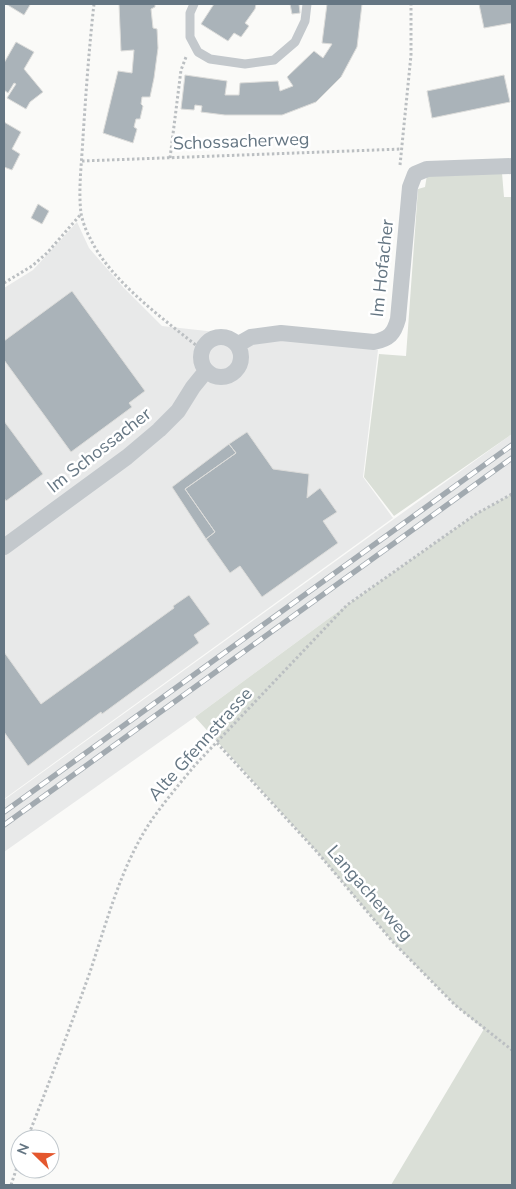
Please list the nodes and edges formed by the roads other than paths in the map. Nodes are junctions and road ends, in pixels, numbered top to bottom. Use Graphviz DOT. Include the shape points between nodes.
graph roads {
  1 [pos="194,4"];
  2 [pos="307,4"];
  3 [pos="512,166"];
  4 [pos="238,345"];
  5 [pos="206,371"];
  6 [pos="4,547"];
  1 -- 2 [label="lane" via="190,13 190,37 198,52 210,59 245,64 274,60 295,42 305,21"];
  3 -- 4 [label="street, Im Hofacher" via="427,169 415,174 410,187 398,319 387,339 374,342 281,333 251,337"];
  4 -- 5 [label="street" via="241,358 238,370 228,377 216,378"];
  4 -- 5 [label="street" via="223,337 207,343 202,350 201,361"];
  5 -- 6 [label="street, Im Schossacher" via="178,411 159,430"];
}
